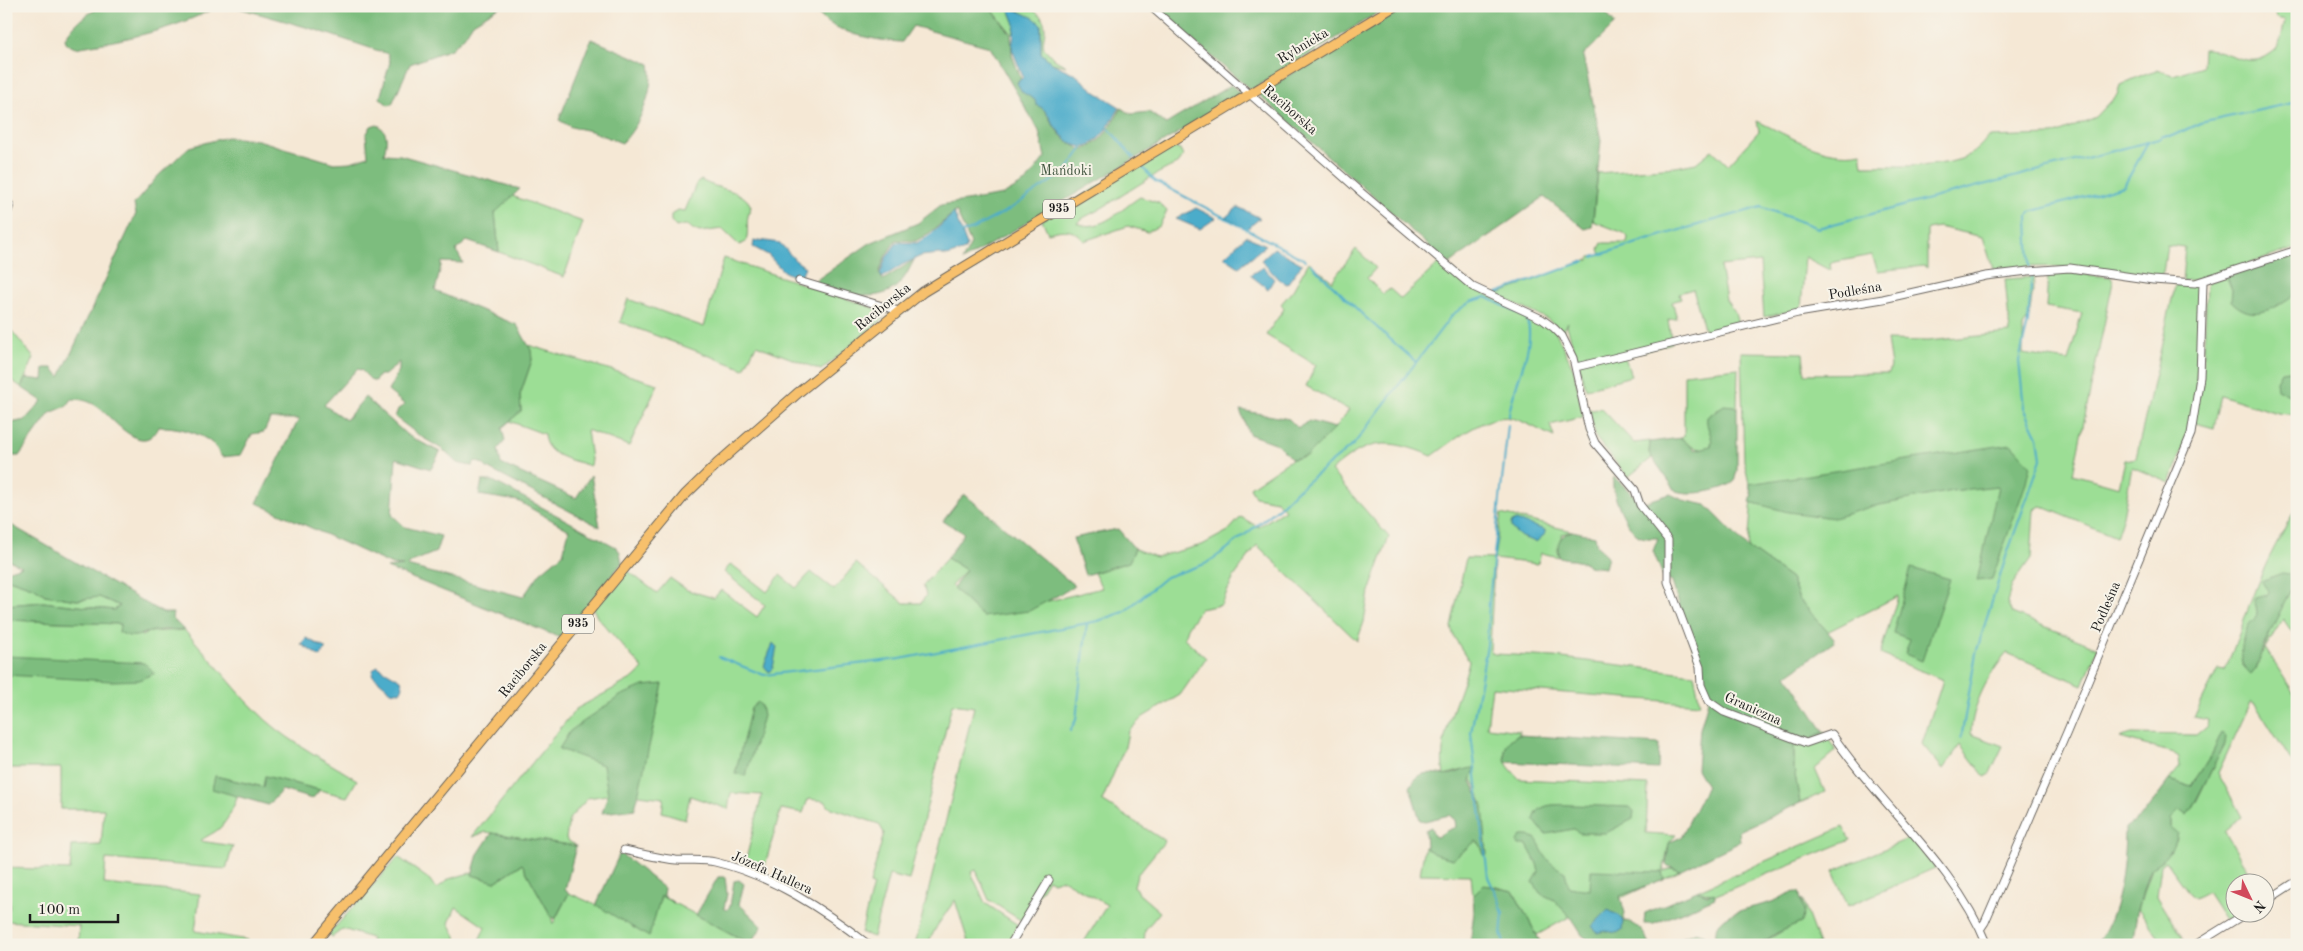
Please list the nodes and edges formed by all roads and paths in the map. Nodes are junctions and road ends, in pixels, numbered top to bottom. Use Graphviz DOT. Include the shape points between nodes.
graph roads {
  1 [pos="1150,6"];
  2 [pos="1395,6"];
  3 [pos="1250,93"];
  4 [pos="6,200"];
  5 [pos="6,217"];
  6 [pos="2297,250"];
  7 [pos="799,281"];
  8 [pos="2203,282"];
  9 [pos="899,311"];
  10 [pos="1576,367"];
  11 [pos="624,850"];
  12 [pos="1049,880"];
  13 [pos="2297,881"];
  14 [pos="2276,895"];
  15 [pos="2229,924"];
  16 [pos="1981,928"];
  17 [pos="313,945"];
  18 [pos="869,945"];
  19 [pos="1010,945"];
  20 [pos="1987,945"];
  21 [pos="2195,945"];
  1 -- 3 [label="street"];
  2 -- 3 [label="main road, Rybnicka / 935"];
  3 -- 9 [label="main road, Raciborska / 935" via="923,292"];
  3 -- 10 [label="street, Raciborska" via="1473,287 1542,319 1554,328 1562,336"];
  4 -- 5 [label="street" via="10,205"];
  6 -- 8 [label="street, Podleśna" via="2229,270"];
  7 -- 9 [label="street"];
  8 -- 10 [label="street, Podleśna" via="2153,280 2070,268 1986,276 1883,299 1798,313"];
  8 -- 16 [label="street, Podleśna" via="2200,377 2191,434"];
  9 -- 17 [label="main road, Raciborska / 935" via="799,392 685,495"];
  10 -- 16 [label="street, Graniczna" via="1595,443 1635,490 1640,505 1668,540 1668,582 1697,658 1701,685 1708,701 1724,712 1806,743 1832,734 1940,867"];
  11 -- 18 [label="street, Józefa Hallera" via="669,859 712,861 747,873 829,914"];
  12 -- 19 [label="street"];
  13 -- 14 [label="street"];
  15 -- 21 [label="street"];
  16 -- 20 [label="street, Graniczna"];
}
